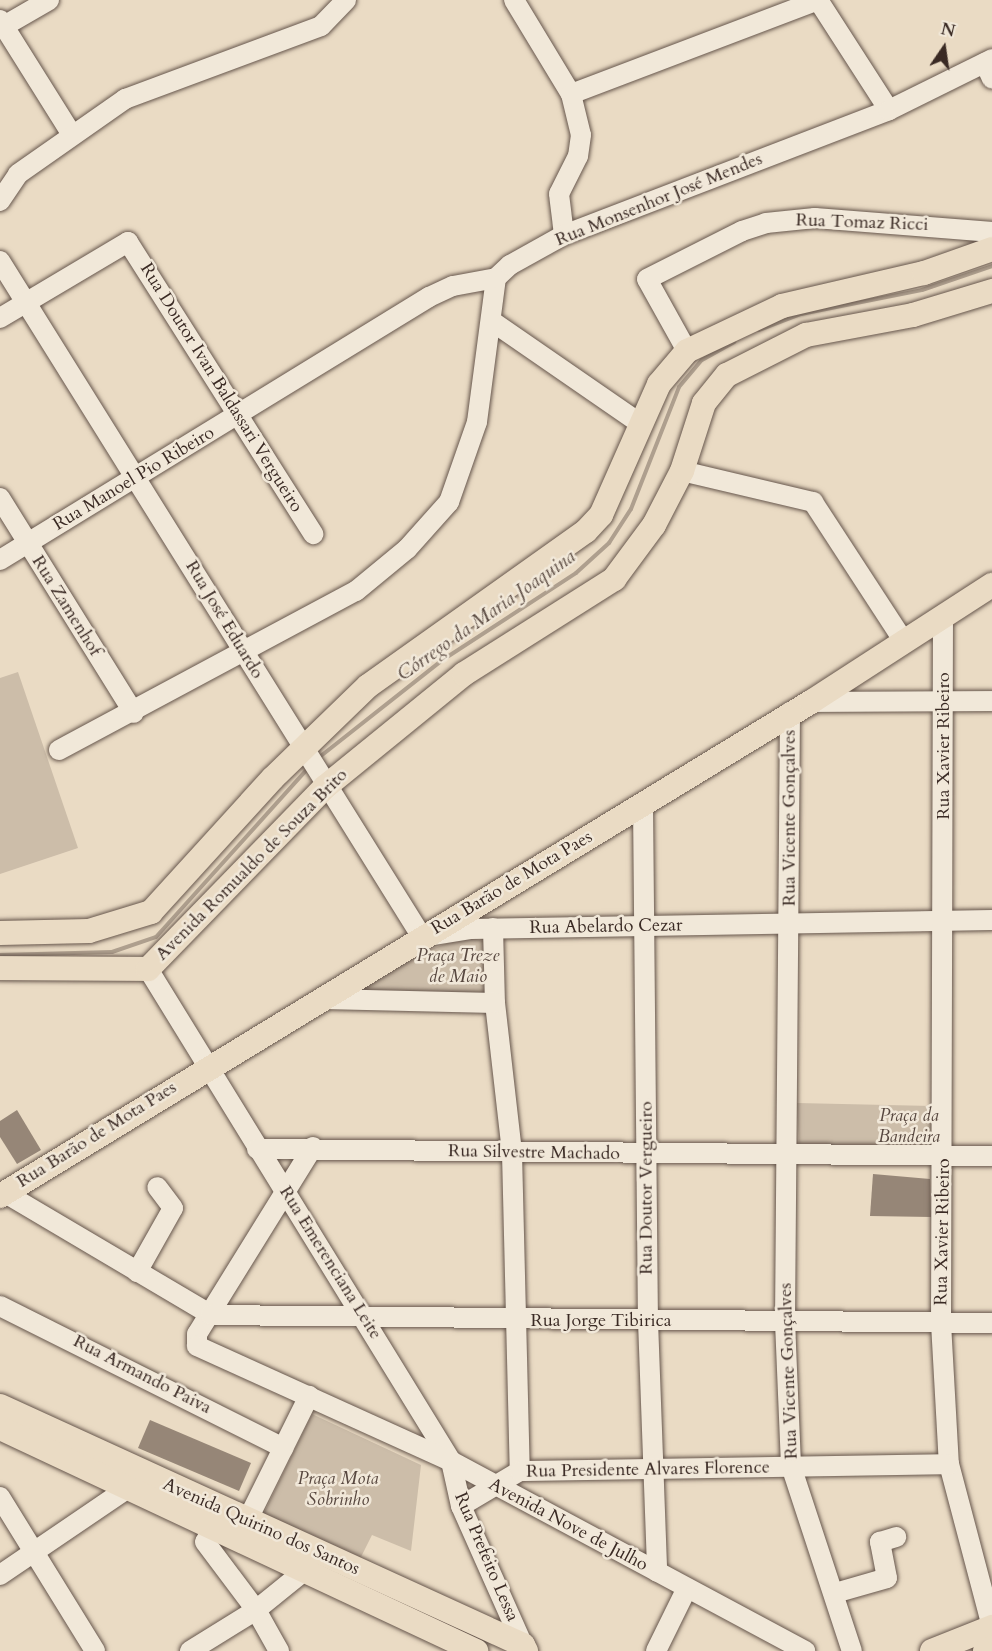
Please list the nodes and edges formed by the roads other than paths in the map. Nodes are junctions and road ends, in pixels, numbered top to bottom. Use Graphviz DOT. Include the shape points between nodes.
graph roads {
  1 [pos="49,0"];
  2 [pos="346,0"];
  3 [pos="514,0"];
  4 [pos="818,0"];
  5 [pos="2,23"];
  6 [pos="989,67"];
  7 [pos="571,94"];
  8 [pos="889,110"];
  9 [pos="72,135"];
  10 [pos="0,201"];
  11 [pos="992,232"];
  12 [pos="564,235"];
  13 [pos="992,249"];
  14 [pos="0,261"];
  15 [pos="496,278"];
  16 [pos="992,291"];
  17 [pos="26,302"];
  18 [pos="0,318"];
  19 [pos="493,322"];
  20 [pos="687,351"];
  21 [pos="241,414"];
  22 [pos="641,424"];
  23 [pos="682,471"];
  24 [pos="139,478"];
  25 [pos="0,498"];
  26 [pos="313,534"];
  27 [pos="27,543"];
  28 [pos="0,560"];
  29 [pos="992,585"];
  30 [pos="943,615"];
  31 [pos="903,640"];
  32 [pos="244,654"];
  33 [pos="943,701"];
  34 [pos="992,701"];
  35 [pos="800,707"];
  36 [pos="134,713"];
  37 [pos="59,750"];
  38 [pos="303,751"];
  39 [pos="325,787"];
  40 [pos="643,804"];
  41 [pos="945,920"];
  42 [pos="992,920"];
  43 [pos="791,924"];
  44 [pos="647,926"];
  45 [pos="493,928"];
  46 [pos="0,933"];
  47 [pos="422,937"];
  48 [pos="0,968"];
  49 [pos="148,969"];
  50 [pos="322,999"];
  51 [pos="495,1003"];
  52 [pos="206,1066"];
  53 [pos="313,1147"];
  54 [pos="256,1149"];
  55 [pos="512,1153"];
  56 [pos="789,1154"];
  57 [pos="647,1155"];
  58 [pos="945,1155"];
  59 [pos="992,1155"];
  60 [pos="157,1187"];
  61 [pos="286,1192"];
  62 [pos="3,1194"];
  63 [pos="137,1272"];
  64 [pos="0,1306"];
  65 [pos="211,1315"];
  66 [pos="367,1319"];
  67 [pos="515,1320"];
  68 [pos="648,1321"];
  69 [pos="785,1322"];
  70 [pos="941,1323"];
  71 [pos="992,1323"];
  72 [pos="309,1396"];
  73 [pos="0,1406"];
  74 [pos="0,1428"];
  75 [pos="284,1448"];
  76 [pos="451,1461"];
  77 [pos="949,1464"];
  78 [pos="791,1466"];
  79 [pos="651,1470"];
  80 [pos="520,1471"];
  81 [pos="132,1479"];
  82 [pos="495,1486"];
  83 [pos="0,1497"];
  84 [pos="461,1506"];
  85 [pos="217,1519"];
  86 [pos="242,1531"];
  87 [pos="896,1537"];
  88 [pos="36,1553"];
  89 [pos="308,1561"];
  90 [pos="657,1572"];
  91 [pos="0,1575"];
  92 [pos="686,1590"];
  93 [pos="835,1593"];
  94 [pos="256,1610"];
  95 [pos="992,1627"];
  96 [pos="525,1648"];
  97 [pos="992,1648"];
  98 [pos="95,1651"];
  99 [pos="190,1651"];
  100 [pos="279,1651"];
  101 [pos="476,1651"];
  102 [pos="656,1651"];
  103 [pos="806,1651"];
  104 [pos="852,1651"];
  105 [pos="932,1651"];
  106 [pos="985,1651"];
  1 -- 5 [label="street"];
  2 -- 9 [label="street" via="321,26 124,99"];
  3 -- 7 [label="street"];
  4 -- 7 [label="street"];
  4 -- 8 [label="street"];
  5 -- 9 [label="street"];
  6 -- 8 [label="street, Rua Monsenhor José Mendes"];
  7 -- 12 [label="street" via="581,135 578,156 559,195"];
  8 -- 12 [label="street, Rua Monsenhor José Mendes"];
  9 -- 10 [label="street" via="18,174"];
  11 -- 20 [label="street, Rua Tomaz Ricci" via="815,218 766,223 742,231 647,279"];
  12 -- 15 [label="street, Rua Monsenhor José Mendes"];
  13 -- 20 [label="main road, Avenida Romualdo de Souza Brito" via="924,273 782,306"];
  14 -- 17 [label="street, Rua José Eduardo"];
  15 -- 19 [label="street"];
  15 -- 21 [label="street, Rua Manoel Pio Ribeiro" via="453,286 429,297"];
  16 -- 23 [label="main road, Avenida Romualdo de Souza Brito" via="913,315 806,335 744,364 714,388 704,403"];
  17 -- 18 [label="street"];
  17 -- 21 [label="street, Rua Doutor Ivan Baldassari Vergueiro" via="128,242"];
  17 -- 24 [label="street, Rua José Eduardo"];
  19 -- 22 [label="street"];
  19 -- 32 [label="street" via="477,422 449,502 407,549 356,591"];
  20 -- 22 [label="main road, Avenida Romualdo de Souza Brito" via="659,384"];
  21 -- 24 [label="street, Rua Manoel Pio Ribeiro"];
  21 -- 26 [label="street, Rua Doutor Ivan Baldassari Vergueiro"];
  22 -- 38 [label="main road, Avenida Romualdo de Souza Brito" via="601,515 586,531 368,686"];
  23 -- 31 [label="street" via="813,501"];
  23 -- 39 [label="main road, Avenida Romualdo de Souza Brito" via="654,525 614,579 464,674"];
  24 -- 27 [label="street, Rua Manoel Pio Ribeiro"];
  24 -- 32 [label="street, Rua José Eduardo"];
  25 -- 27 [label="street, Rua Zamenhof"];
  27 -- 28 [label="street, Rua Manoel Pio Ribeiro"];
  27 -- 36 [label="street, Rua Zamenhof"];
  29 -- 30 [label="main road, Rua Barão de Mota Paes"];
  30 -- 31 [label="main road, Rua Barão de Mota Paes"];
  30 -- 33 [label="street, Rua Xavier Ribeiro"];
  31 -- 35 [label="main road, Rua Barão de Mota Paes"];
  32 -- 36 [label="street"];
  32 -- 38 [label="street, Rua José Eduardo"];
  33 -- 34 [label="street"];
  33 -- 35 [label="street"];
  33 -- 41 [label="street, Rua Xavier Ribeiro"];
  35 -- 40 [label="main road, Rua Barão de Mota Paes"];
  35 -- 43 [label="street, Rua Vicente Gonçalves"];
  36 -- 37 [label="street"];
  38 -- 39 [label="street, Rua José Eduardo"];
  38 -- 46 [label="main road, Avenida Romualdo de Souza Brito" via="151,912 89,931"];
  39 -- 47 [label="street, Rua José Eduardo"];
  39 -- 49 [label="main road, Avenida Romualdo de Souza Brito"];
  40 -- 44 [label="street, Rua Doutor Vergueiro"];
  40 -- 47 [label="main road, Rua Barão de Mota Paes"];
  41 -- 42 [label="street"];
  41 -- 43 [label="street, Rua Abelardo Cezar"];
  41 -- 58 [label="street, Rua Xavier Ribeiro"];
  43 -- 44 [label="street, Rua Abelardo Cezar"];
  43 -- 56 [label="street"];
  44 -- 45 [label="street, Rua Abelardo Cezar"];
  44 -- 57 [label="street, Rua Doutor Vergueiro"];
  45 -- 47 [label="street, Rua Abelardo Cezar"];
  45 -- 51 [label="street"];
  47 -- 50 [label="main road, Rua Barão de Mota Paes"];
  48 -- 49 [label="main road, Avenida Romualdo de Souza Brito"];
  49 -- 52 [label="street, Rua Emerenciana Leite"];
  50 -- 51 [label="street"];
  50 -- 52 [label="main road, Rua Barão de Mota Paes"];
  51 -- 55 [label="street"];
  52 -- 54 [label="street, Rua Emerenciana Leite"];
  52 -- 62 [label="main road, Rua Barão de Mota Paes"];
  53 -- 54 [label="street, Rua Silvestre Machado"];
  53 -- 55 [label="street, Rua Silvestre Machado"];
  53 -- 61 [label="street"];
  54 -- 61 [label="street, Rua Emerenciana Leite"];
  55 -- 57 [label="street, Rua Silvestre Machado"];
  55 -- 67 [label="street"];
  56 -- 57 [label="street, Rua Silvestre Machado"];
  56 -- 58 [label="street, Rua Silvestre Machado"];
  56 -- 69 [label="street, Rua Vicente Gonçalves"];
  57 -- 68 [label="street, Rua Doutor Vergueiro"];
  58 -- 59 [label="street, Rua Silvestre Machado"];
  58 -- 70 [label="street, Rua Xavier Ribeiro"];
  60 -- 63 [label="street" via="173,1208"];
  61 -- 65 [label="street"];
  61 -- 66 [label="street, Rua Emerenciana Leite"];
  62 -- 63 [label="street"];
  63 -- 65 [label="street"];
  64 -- 75 [label="street, Rua Armando Paiva"];
  65 -- 66 [label="street, Rua Jorge Tibirica"];
  65 -- 72 [label="street, Avenida Nove de Julho" via="197,1334 197,1346"];
  66 -- 67 [label="street, Rua Jorge Tibirica"];
  66 -- 76 [label="street, Rua Emerenciana Leite"];
  67 -- 68 [label="street, Rua Jorge Tibirica"];
  67 -- 80 [label="street"];
  68 -- 69 [label="street, Rua Jorge Tibirica"];
  68 -- 79 [label="street, Rua Doutor Vergueiro"];
  69 -- 70 [label="street, Rua Jorge Tibirica"];
  69 -- 78 [label="street, Rua Vicente Gonçalves"];
  70 -- 71 [label="street, Rua Jorge Tibirica"];
  70 -- 77 [label="street, Rua Xavier Ribeiro"];
  72 -- 75 [label="street"];
  72 -- 76 [label="street, Avenida Nove de Julho"];
  73 -- 81 [label="main road, Avenida Quirino dos Santos"];
  74 -- 81 [label="main road, Avenida Quirino dos Santos"];
  75 -- 86 [label="street"];
  76 -- 82 [label="street, Avenida Nove de Julho"];
  76 -- 84 [label="street, Rua Prefeito Lessa"];
  77 -- 78 [label="street, Rua Presidente Alvares Florence"];
  77 -- 95 [label="street, Rua Xavier Ribeiro"];
  78 -- 79 [label="street, Rua Presidente Alvares Florence"];
  78 -- 93 [label="street, Rua Vicente Gonçalves"];
  79 -- 80 [label="street, Rua Presidente Alvares Florence"];
  79 -- 90 [label="street, Rua Doutor Vergueiro"];
  80 -- 82 [label="street, Rua Presidente Alvares Florence"];
  81 -- 85 [label="main road, Avenida Quirino dos Santos"];
  81 -- 88 [label="street"];
  82 -- 84 [label="street, Rua Presidente Alvares Florence"];
  82 -- 90 [label="street, Avenida Nove de Julho"];
  83 -- 88 [label="street"];
  84 -- 96 [label="street, Rua Prefeito Lessa"];
  85 -- 86 [label="main road, Avenida Quirino dos Santos"];
  85 -- 94 [label="street" via="205,1542"];
  86 -- 89 [label="main road, Avenida Quirino dos Santos"];
  87 -- 93 [label="street" via="880,1542 887,1578"];
  88 -- 91 [label="street"];
  88 -- 98 [label="street"];
  89 -- 94 [label="street"];
  89 -- 96 [label="main road, Avenida Quirino dos Santos"];
  89 -- 101 [label="main road, Avenida Quirino dos Santos"];
  90 -- 92 [label="street, Avenida Nove de Julho"];
  92 -- 102 [label="street"];
  92 -- 103 [label="street, Avenida Nove de Julho"];
  93 -- 104 [label="street, Rua Vicente Gonçalves"];
  94 -- 99 [label="street"];
  94 -- 100 [label="street"];
  95 -- 105 [label="main road"];
  97 -- 106 [label="main road"];
}
